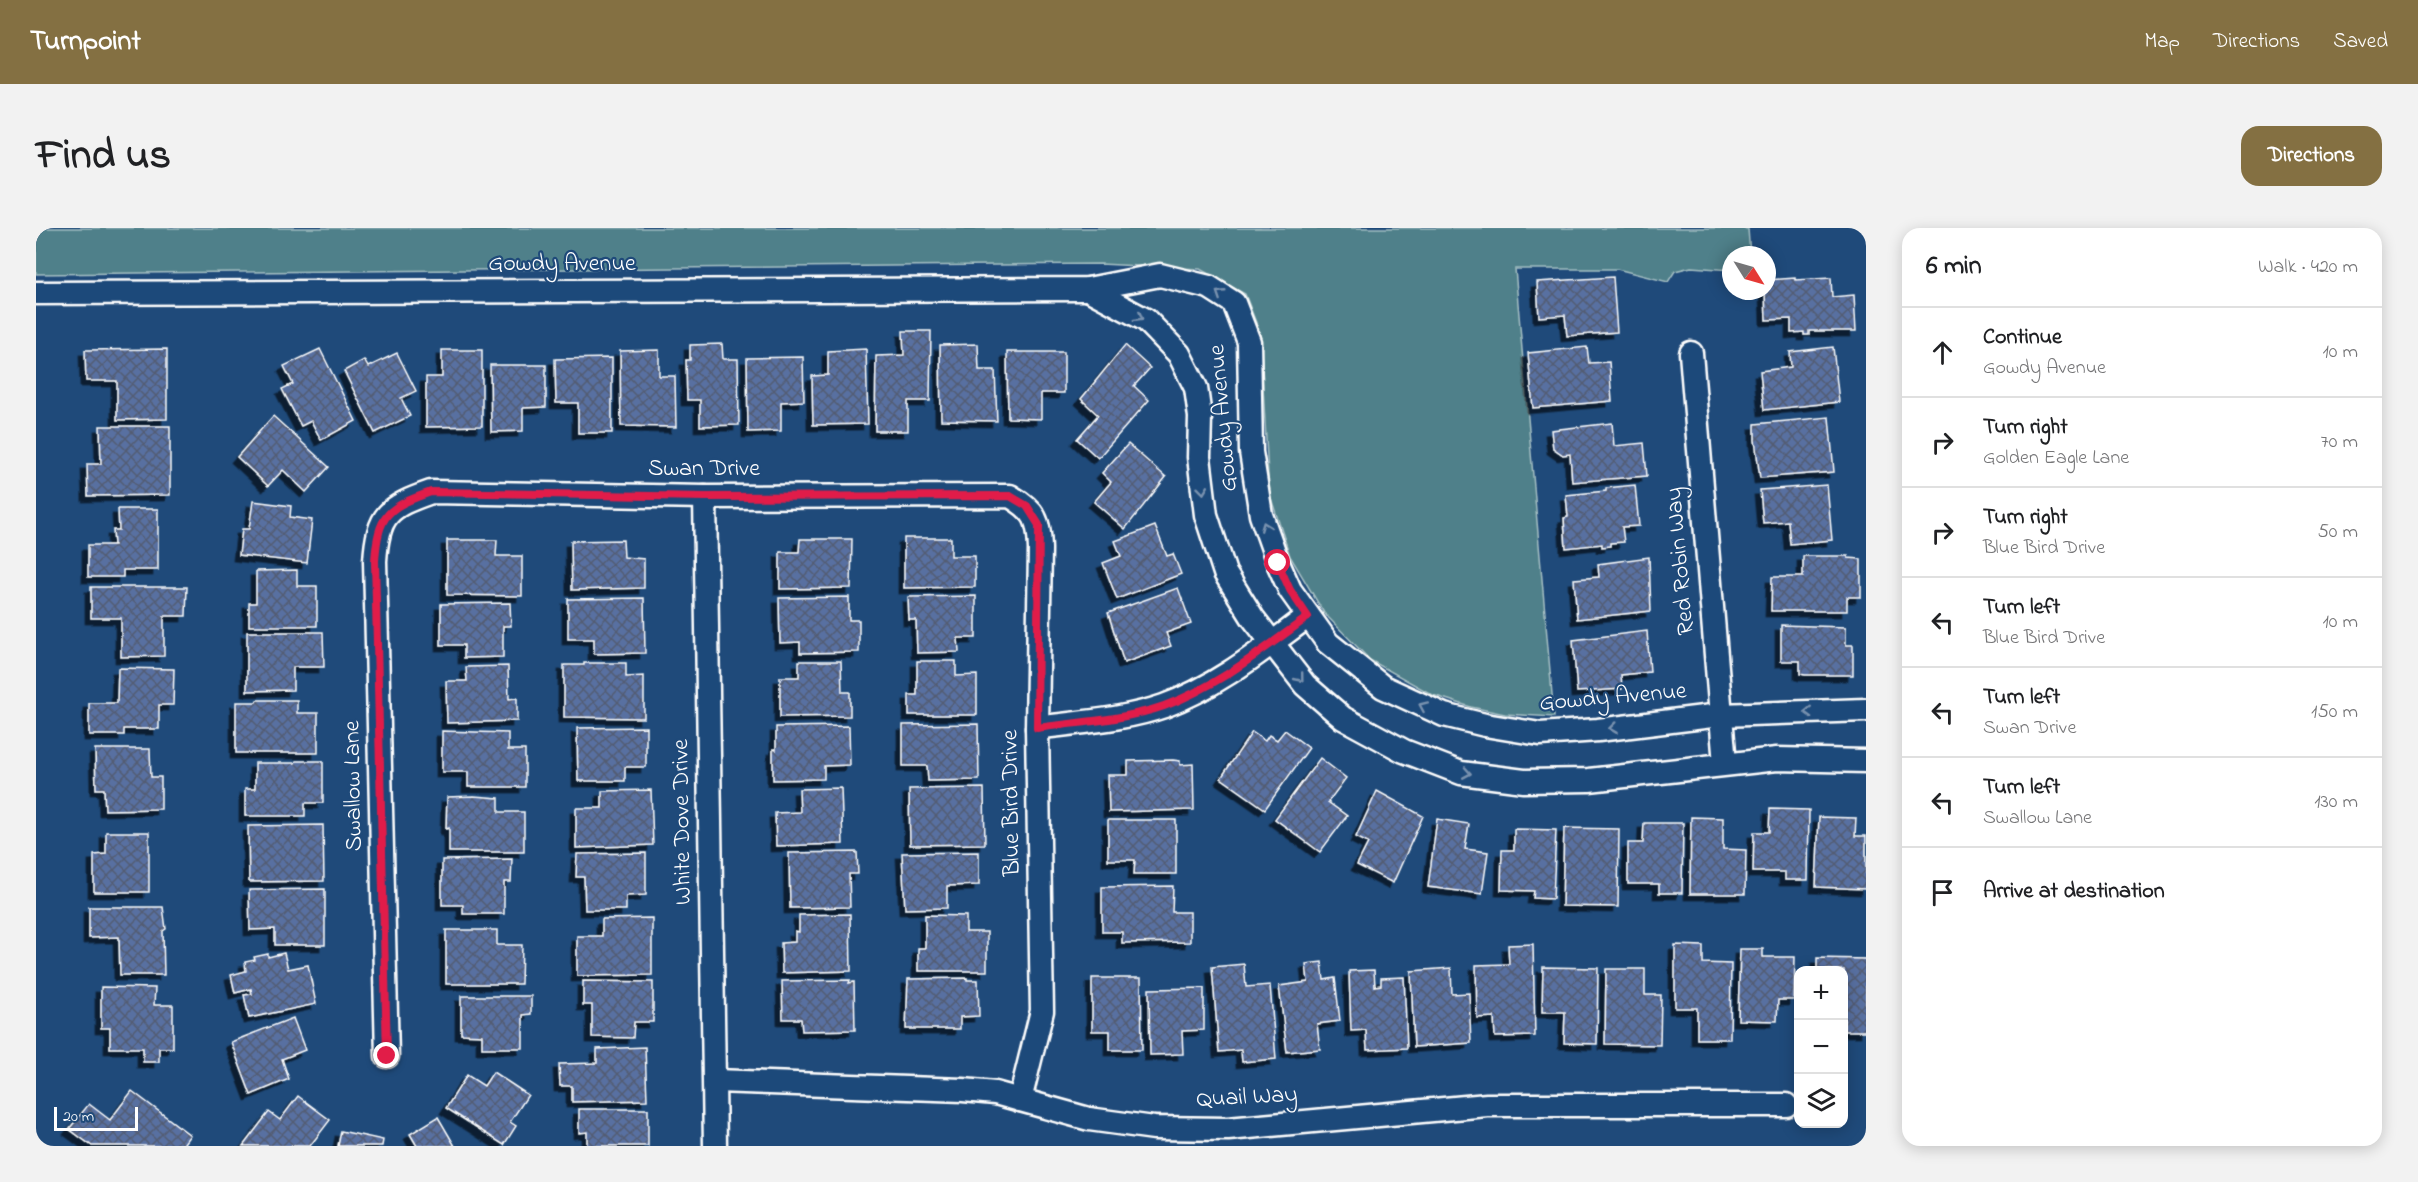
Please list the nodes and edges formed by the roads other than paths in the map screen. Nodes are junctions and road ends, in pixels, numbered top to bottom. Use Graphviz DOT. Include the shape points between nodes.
graph roads {
  1 [pos="1088,289"];
  2 [pos="36,293"];
  3 [pos="1691,353"];
  4 [pos="705,497"];
  5 [pos="1027,506"];
  6 [pos="384,517"];
  7 [pos="1308,617"];
  8 [pos="1272,643"];
  9 [pos="1866,710"];
  10 [pos="1720,715"];
  11 [pos="1037,728"];
  12 [pos="1866,761"];
  13 [pos="1725,764"];
  14 [pos="387,1056"];
  15 [pos="714,1081"];
  16 [pos="1020,1100"];
  17 [pos="1786,1105"];
  18 [pos="715,1146"];
  1 -- 2 [label="street, Gowdy Avenue"];
  7 -- 1 [label="street, Gowdy Avenue, one-way" via="1290,590 1261,515 1251,452 1249,342 1234,303 1209,287 1160,275"];
  1 -- 8 [label="street, Gowdy Avenue, one-way" via="1146,320 1179,354 1196,388 1199,457 1210,525 1226,573"];
  3 -- 10 [label="street, Red Robin Way"];
  4 -- 5 [label="street, Swan Drive" via="988,495 1010,496"];
  4 -- 6 [label="street, Swan Drive" via="431,492 405,501"];
  4 -- 15 [label="street, White Dove Drive"];
  5 -- 11 [label="street, Blue Bird Drive" via="1039,525"];
  6 -- 14 [label="street, Swallow Lane" via="376,538 375,561"];
  7 -- 8 [label="street"];
  10 -- 7 [label="street, Gowdy Avenue, one-way" via="1540,734 1485,725 1444,715 1383,687 1328,643"];
  8 -- 11 [label="street" via="1222,679 1163,706 1136,714"];
  8 -- 13 [label="street, Gowdy Avenue, one-way" via="1305,685 1343,718 1404,751 1461,773 1524,781 1589,780"];
  9 -- 10 [label="street, Gowdy Avenue, one-way"];
  10 -- 13 [label="street, Red Robin Way"];
  11 -- 16 [label="street, Blue Bird Drive" via="1042,1011"];
  12 -- 13 [label="street, Gowdy Avenue" via="1777,759"];
  15 -- 16 [label="street, Quail Way" via="963,1090"];
  15 -- 18 [label="street, White Dove Drive"];
  16 -- 17 [label="street, Quail Way" via="1089,1119 1154,1128 1217,1129 1487,1105"];
}
